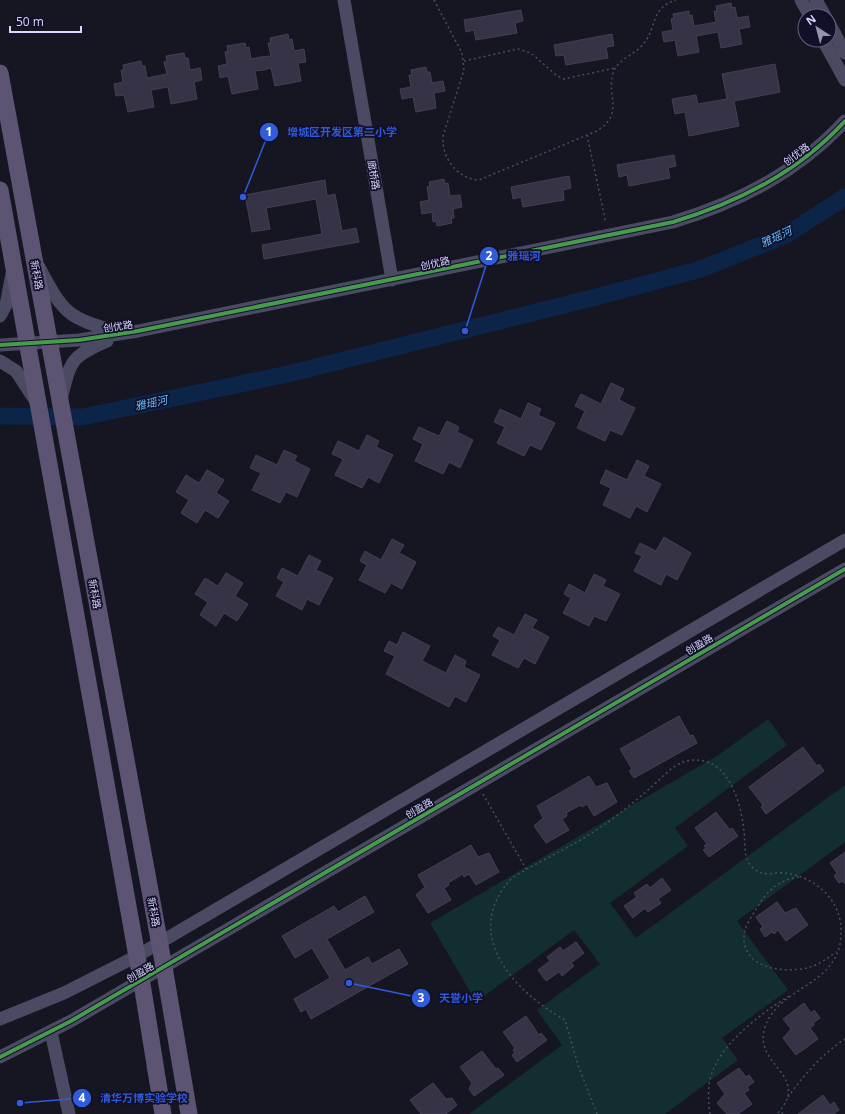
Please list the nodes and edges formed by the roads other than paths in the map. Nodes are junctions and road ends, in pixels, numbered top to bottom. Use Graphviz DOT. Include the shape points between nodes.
graph roads {
  1 [pos="344,0"];
  2 [pos="837,38"];
  3 [pos="827,48"];
  4 [pos="845,53"];
  5 [pos="0,74"];
  6 [pos="845,80"];
  7 [pos="845,121"];
  8 [pos="0,190"];
  9 [pos="34,257"];
  10 [pos="14,266"];
  11 [pos="392,280"];
  12 [pos="0,316"];
  13 [pos="124,334"];
  14 [pos="49,342"];
  15 [pos="28,344"];
  16 [pos="0,345"];
  17 [pos="0,361"];
  18 [pos="60,402"];
  19 [pos="39,407"];
  20 [pos="845,540"];
  21 [pos="845,569"];
  22 [pos="159,943"];
  23 [pos="137,956"];
  24 [pos="164,967"];
  25 [pos="141,980"];
  26 [pos="0,1019"];
  27 [pos="51,1032"];
  28 [pos="0,1057"];
  29 [pos="69,1114"];
  30 [pos="164,1114"];
  31 [pos="189,1114"];
  1 -- 11 [label="street, 廊桥路"];
  2 -- 4 [label="street"];
  3 -- 6 [label="street"];
  5 -- 9 [label="main road, 新科路"];
  7 -- 11 [label="street, 创优路" via="806,158 775,179 743,197 709,211 673,222"];
  8 -- 10 [label="main road"];
  9 -- 13 [label="street" via="53,294 68,312 88,324"];
  9 -- 14 [label="main road, 新科路"];
  10 -- 12 [label="street" via="8,298"];
  10 -- 15 [label="main road"];
  11 -- 13 [label="street, 创优路"];
  13 -- 14 [label="street, 创优路"];
  13 -- 18 [label="street" via="77,356 69,367"];
  14 -- 15 [label="street, 创优路"];
  14 -- 18 [label="main road, 新科路"];
  15 -- 16 [label="street, 创优路"];
  15 -- 19 [label="main road"];
  17 -- 19 [label="street" via="16,371"];
  18 -- 22 [label="main road, 新科路"];
  19 -- 23 [label="main road"];
  20 -- 22 [label="street, 创盈路"];
  21 -- 24 [label="street, 创盈路"];
  22 -- 23 [label="street, 创盈路"];
  22 -- 24 [label="main road, 新科路"];
  23 -- 25 [label="main road"];
  23 -- 26 [label="street, 创盈路" via="64,993"];
  24 -- 25 [label="street, 创盈路"];
  24 -- 31 [label="main road, 新科路"];
  25 -- 27 [label="street, 创盈路"];
  25 -- 30 [label="main road"];
  27 -- 28 [label="street, 创盈路"];
  27 -- 29 [label="street"];
}
